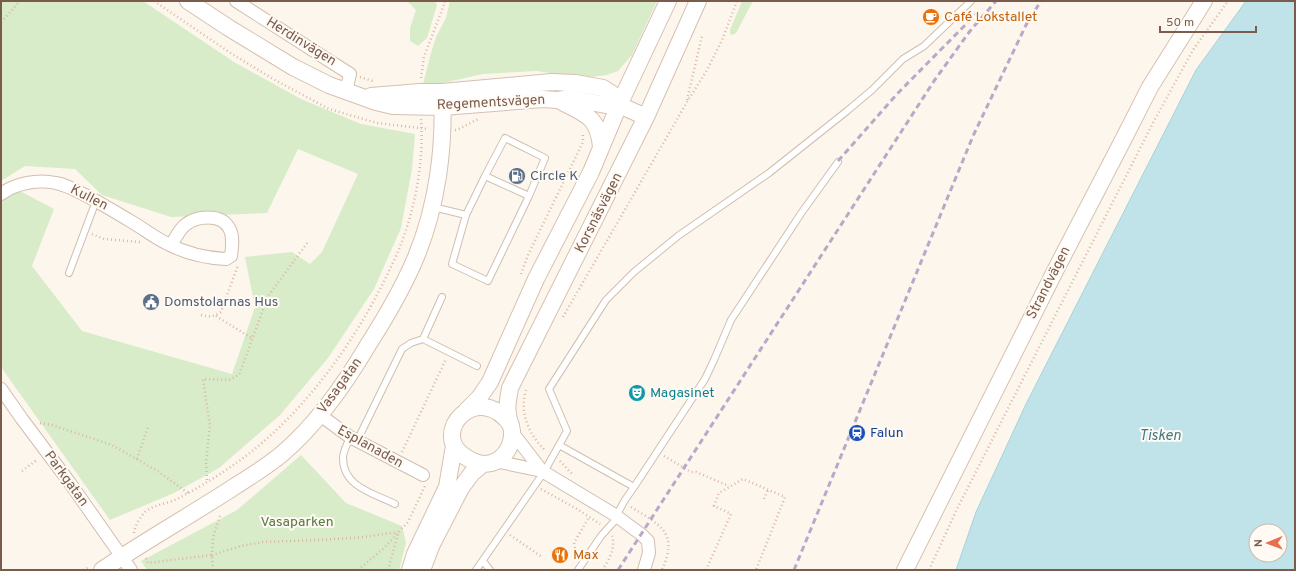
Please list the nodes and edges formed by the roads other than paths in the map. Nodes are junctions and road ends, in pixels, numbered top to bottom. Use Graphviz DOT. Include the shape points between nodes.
graph roads {
  1 [pos="188,1"];
  2 [pos="236,1"];
  3 [pos="668,1"];
  4 [pos="698,1"];
  5 [pos="971,1"];
  6 [pos="1204,1"];
  7 [pos="637,67"];
  8 [pos="603,88"];
  9 [pos="346,91"];
  10 [pos="442,99"];
  11 [pos="557,100"];
  12 [pos="619,105"];
  13 [pos="646,117"];
  14 [pos="601,147"];
  15 [pos="838,162"];
  16 [pos="485,176"];
  17 [pos="1,194"];
  18 [pos="529,196"];
  19 [pos="96,201"];
  20 [pos="431,206"];
  21 [pos="466,215"];
  22 [pos="170,245"];
  23 [pos="69,273"];
  24 [pos="442,297"];
  25 [pos="423,339"];
  26 [pos="477,366"];
  27 [pos="1,389"];
  28 [pos="465,411"];
  29 [pos="320,415"];
  30 [pos="511,429"];
  31 [pos="354,439"];
  32 [pos="559,445"];
  33 [pos="454,446"];
  34 [pos="489,462"];
  35 [pos="543,471"];
  36 [pos="425,479"];
  37 [pos="634,487"];
  38 [pos="395,504"];
  39 [pos="617,516"];
  40 [pos="121,556"];
  41 [pos="483,561"];
  42 [pos="102,570"];
  43 [pos="131,570"];
  44 [pos="410,570"];
  45 [pos="422,570"];
  46 [pos="476,570"];
  47 [pos="490,570"];
  48 [pos="578,570"];
  49 [pos="644,570"];
  50 [pos="906,570"];
  1 -- 9 [label="street, Regementsvägen" via="293,67"];
  2 -- 9 [label="street, Herdinvägen" via="350,74"];
  3 -- 7 [label="street, Korsnäsvägen"];
  4 -- 13 [label="street, Korsnäsvägen"];
  5 -- 32 [label="lane" via="924,46 904,59 847,111 769,173 678,236 634,272 606,300 549,389 567,431"];
  6 -- 50 [label="street, Strandvägen" via="1150,87 1051,278"];
  7 -- 8 [label="street" via="622,81"];
  7 -- 12 [label="street, Korsnäsvägen"];
  8 -- 10 [label="street, Regementsvägen" via="551,82"];
  8 -- 12 [label="street" via="615,96"];
  9 -- 10 [label="street, Regementsvägen" via="393,106"];
  10 -- 11 [label="street, Regementsvägen"];
  10 -- 20 [label="street, Vasagatan" via="442,140"];
  11 -- 12 [label="street, Regementsvägen" via="568,98 611,106"];
  11 -- 14 [label="street" via="588,115 596,125"];
  12 -- 13 [label="street"];
  12 -- 14 [label="street, Korsnäsvägen"];
  13 -- 30 [label="street, Korsnäsvägen" via="510,388 508,412"];
  14 -- 28 [label="street, Korsnäsvägen" via="591,172 536,279 490,382 479,398"];
  15 -- 37 [label="lane" via="730,320 705,379"];
  16 -- 18 [label="lane"];
  16 -- 18 [label="lane" via="505,138 546,158"];
  16 -- 21 [label="lane"];
  17 -- 19 [label="street, Kullen" via="7,189 43,181 68,187"];
  18 -- 21 [label="lane" via="488,281 452,264"];
  19 -- 22 [label="street, Kullen"];
  19 -- 23 [label="lane"];
  20 -- 21 [label="lane"];
  20 -- 29 [label="street, Vasagatan" via="416,256 390,309 354,369"];
  22 -- 22 [label="street, Kullen" via="217,259 231,256 232,245 227,225 211,218 193,220 184,226"];
  24 -- 25 [label="lane"];
  25 -- 26 [label="lane"];
  25 -- 31 [label="lane" via="411,343 402,350"];
  27 -- 40 [label="street, Parkgatan"];
  28 -- 30 [label="street" via="478,407 495,410 505,417"];
  28 -- 33 [label="street" via="454,425"];
  29 -- 31 [label="street, Esplanaden"];
  29 -- 40 [label="street, Vasagatan" via="274,460 216,499 137,540"];
  30 -- 34 [label="street" via="509,449 504,455"];
  30 -- 35 [label="street"];
  31 -- 36 [label="street, Esplanaden"];
  31 -- 38 [label="lane" via="343,457 345,472 354,485"];
  32 -- 35 [label="lane"];
  32 -- 37 [label="lane"];
  33 -- 34 [label="street" via="461,455 474,462"];
  33 -- 44 [label="street" via="447,486"];
  34 -- 35 [label="street"];
  34 -- 45 [label="street" via="472,474 460,488"];
  35 -- 39 [label="street"];
  35 -- 41 [label="lane"];
  37 -- 39 [label="lane"];
  39 -- 48 [label="lane"];
  39 -- 49 [label="street" via="648,541 649,553"];
  40 -- 42 [label="street, Vasagatan"];
  40 -- 43 [label="street, Parkgatan"];
  41 -- 46 [label="lane"];
  41 -- 47 [label="lane"];
}
